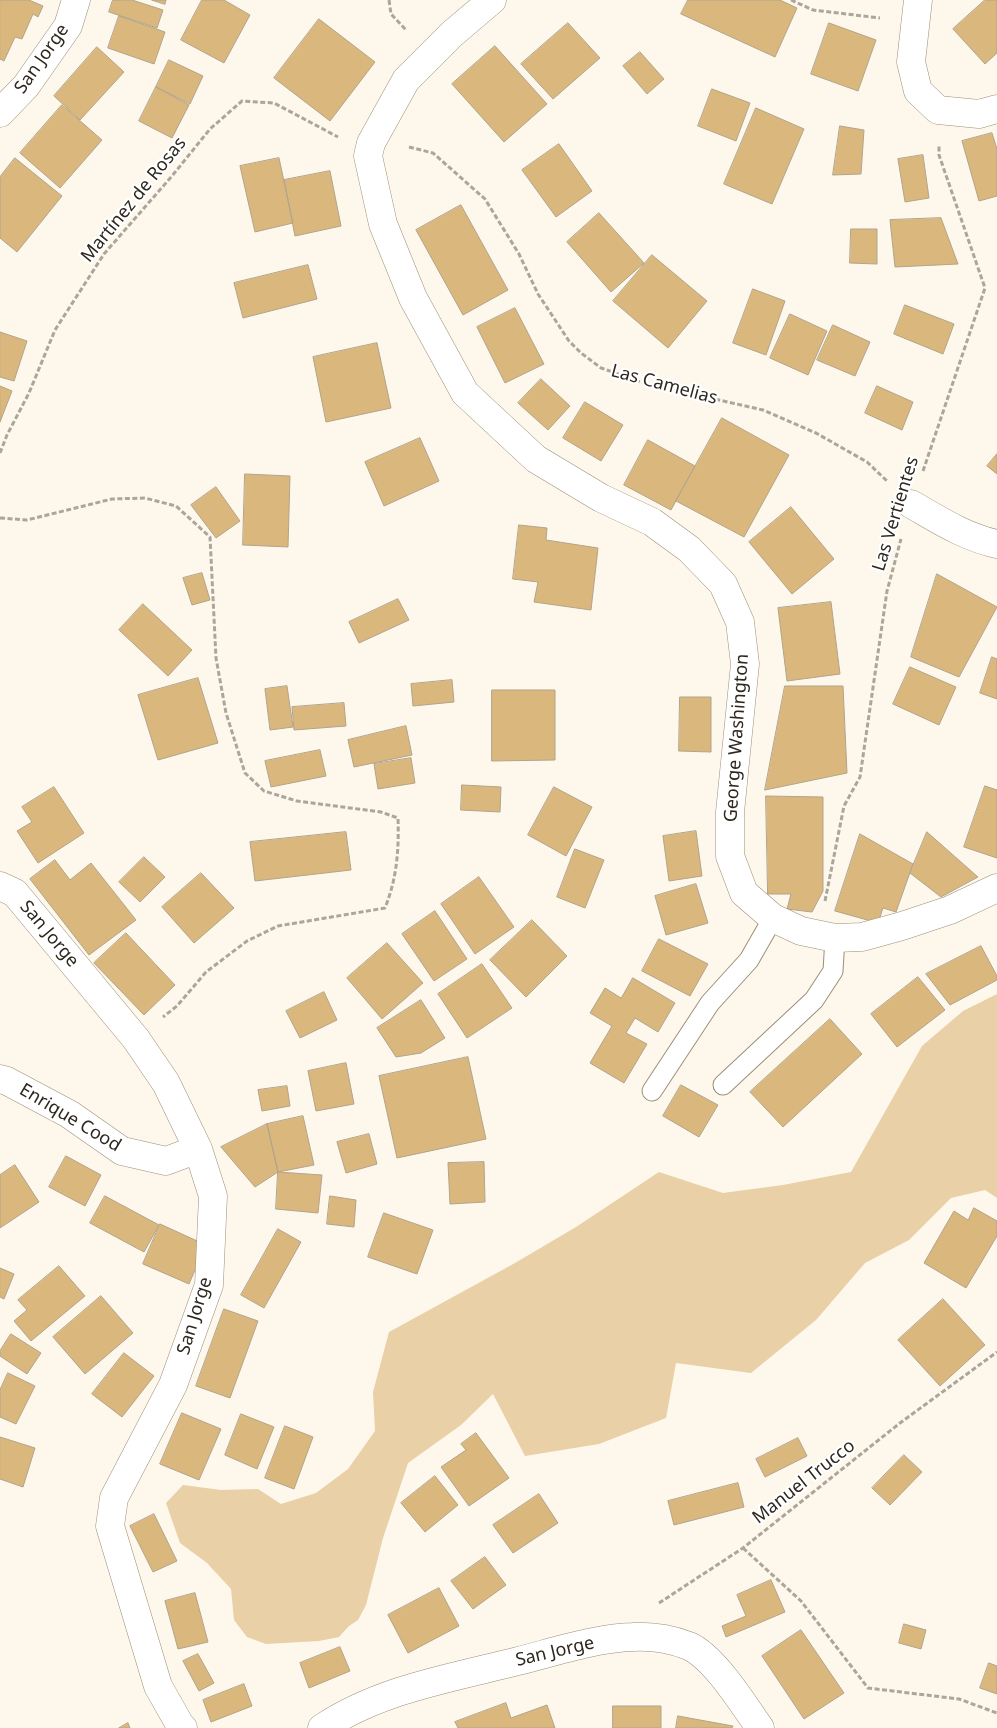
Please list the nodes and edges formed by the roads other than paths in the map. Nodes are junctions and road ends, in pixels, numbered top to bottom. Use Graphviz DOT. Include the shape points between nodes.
graph roads {
  1 [pos="76,0"];
  2 [pos="492,0"];
  3 [pos="916,11"];
  4 [pos="997,109"];
  5 [pos="0,113"];
  6 [pos="911,504"];
  7 [pos="997,544"];
  8 [pos="0,886"];
  9 [pos="997,888"];
  10 [pos="773,918"];
  11 [pos="827,937"];
  12 [pos="0,1079"];
  13 [pos="723,1085"];
  14 [pos="652,1091"];
  15 [pos="198,1149"];
  16 [pos="184,1728"];
  17 [pos="322,1728"];
  18 [pos="760,1728"];
  1 -- 5 [label="street, San Jorge" via="68,26 26,86"];
  2 -- 10 [label="street, George Washington" via="406,80 369,149 383,224 414,298 465,394 536,459 601,498 652,522 689,549 722,584 740,622 745,664 730,812 730,856 744,893"];
  3 -- 4 [label="street" via="911,62 918,90 938,110 979,114"];
  6 -- 7 [label="street" via="952,528"];
  8 -- 15 [label="street, San Jorge" via="15,893 136,1039 166,1083"];
  9 -- 11 [label="street, George Washington" via="950,910 902,926 862,937"];
  10 -- 11 [label="street, George Washington" via="801,931"];
  10 -- 14 [label="lane" via="749,960 710,1003"];
  11 -- 13 [label="lane" via="832,971 814,1000"];
  12 -- 15 [label="street, Enrique Cood" via="69,1114 122,1151 166,1161"];
  15 -- 16 [label="street, San Jorge" via="214,1196 208,1285 173,1385 114,1498 110,1526 158,1686"];
  17 -- 18 [label="street, San Jorge" via="358,1707 396,1692 584,1644 632,1637 666,1638 690,1647 710,1661"];
}
